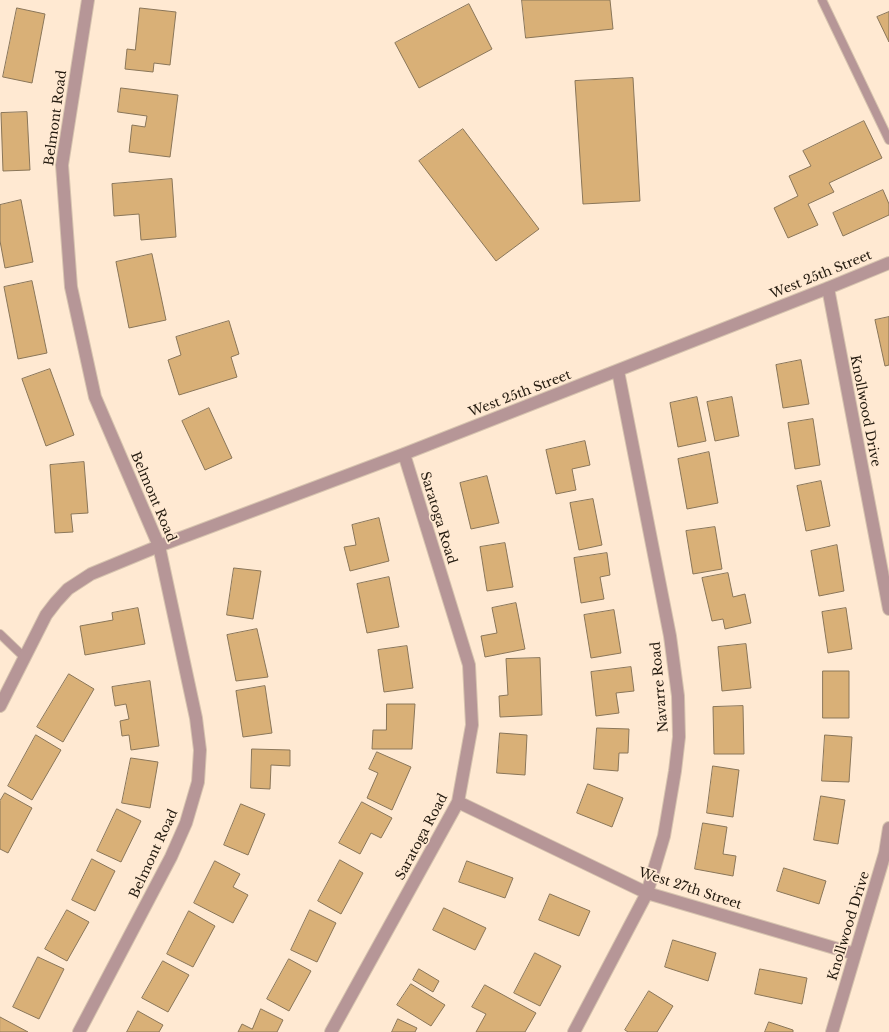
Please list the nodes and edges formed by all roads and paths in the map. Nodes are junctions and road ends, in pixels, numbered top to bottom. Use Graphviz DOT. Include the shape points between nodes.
graph roads {
  1 [pos="88,0"];
  2 [pos="822,0"];
  3 [pos="889,140"];
  4 [pos="889,263"];
  5 [pos="828,288"];
  6 [pos="618,371"];
  7 [pos="404,454"];
  8 [pos="159,546"];
  9 [pos="889,609"];
  10 [pos="0,634"];
  11 [pos="25,658"];
  12 [pos="0,706"];
  13 [pos="458,802"];
  14 [pos="889,828"];
  15 [pos="647,893"];
  16 [pos="855,954"];
  17 [pos="79,1032"];
  18 [pos="331,1032"];
  19 [pos="574,1032"];
  20 [pos="832,1032"];
  1 -- 8 [label="street, Belmont Road" via="62,165 71,287 95,397"];
  2 -- 3 [label="lane"];
  4 -- 5 [label="street, West 25th Street"];
  5 -- 6 [label="street, West 25th Street"];
  5 -- 9 [label="street, Knollwood Drive"];
  6 -- 7 [label="street, West 25th Street"];
  6 -- 15 [label="street, Navarre Road" via="670,636 678,696 679,737 675,771 664,836"];
  7 -- 8 [label="street, West 25th Street"];
  7 -- 13 [label="street, Saratoga Road" via="469,664 472,725"];
  8 -- 11 [label="street, West 25th Street" via="91,574 68,589 46,614"];
  8 -- 17 [label="street, Belmont Road" via="196,718 200,750 198,782 186,823 171,856"];
  10 -- 11 [label="lane"];
  11 -- 12 [label="street, West 25th Street"];
  13 -- 15 [label="street, West 27th Street"];
  13 -- 18 [label="street, Saratoga Road"];
  14 -- 16 [label="street, Knollwood Drive" via="885,853"];
  15 -- 16 [label="street, West 27th Street"];
  15 -- 19 [label="street, Navarre Road"];
  16 -- 20 [label="street, Knollwood Drive"];
}
